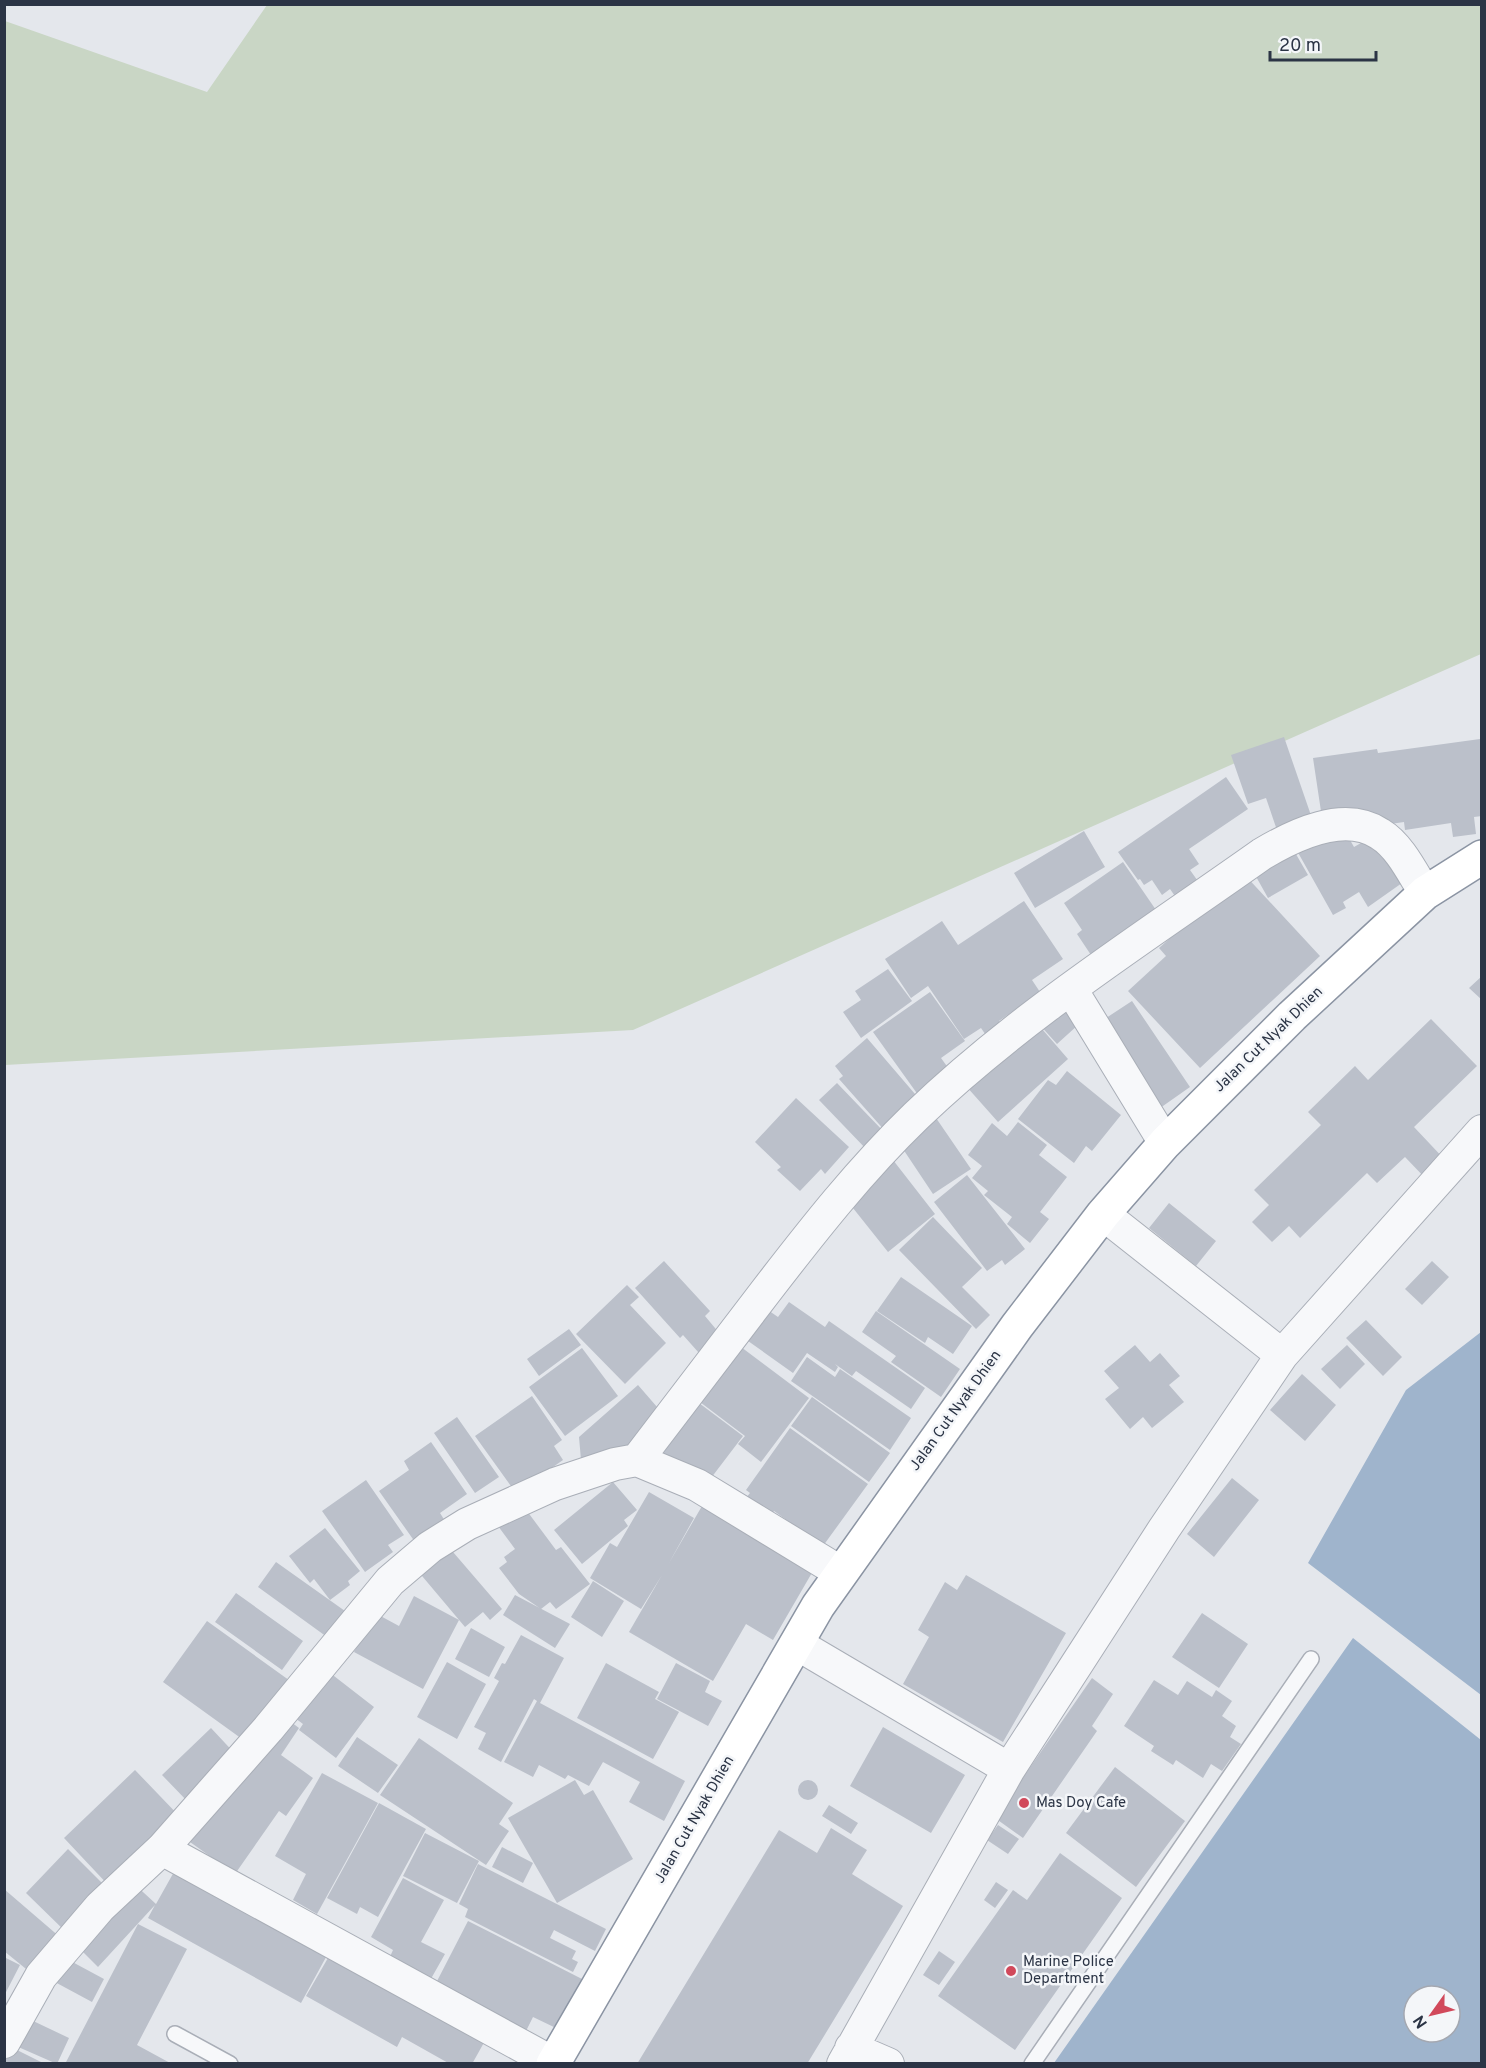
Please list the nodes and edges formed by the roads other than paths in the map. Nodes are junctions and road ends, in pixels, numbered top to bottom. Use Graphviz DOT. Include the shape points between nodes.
graph roads {
  1 [pos="1482,857"];
  2 [pos="1425,893"];
  3 [pos="1071,989"];
  4 [pos="1482,1131"];
  5 [pos="1165,1143"];
  6 [pos="1103,1214"];
  7 [pos="1282,1355"];
  8 [pos="637,1460"];
  9 [pos="840,1572"];
  10 [pos="797,1644"];
  11 [pos="1311,1659"];
  12 [pos="1009,1768"];
  13 [pos="162,1849"];
  14 [pos="175,2034"];
  15 [pos="4,2043"];
  16 [pos="847,2056"];
  17 [pos="553,2063"];
  18 [pos="230,2064"];
  19 [pos="888,2064"];
  20 [pos="1032,2064"];
  1 -- 2 [label="highway, Jalan Cut Nyak Dhien"];
  2 -- 3 [label="street" via="1401,855 1380,834 1354,825 1336,824 1286,839"];
  2 -- 5 [label="highway, Jalan Cut Nyak Dhien" via="1292,1016"];
  3 -- 5 [label="street"];
  3 -- 8 [label="street" via="968,1069 861,1173"];
  4 -- 7 [label="street"];
  5 -- 6 [label="highway, Jalan Cut Nyak Dhien"];
  6 -- 7 [label="street"];
  6 -- 9 [label="highway, Jalan Cut Nyak Dhien"];
  7 -- 12 [label="street"];
  8 -- 9 [label="street" via="697,1485"];
  8 -- 13 [label="street" via="578,1476 494,1511 414,1559 390,1581"];
  9 -- 10 [label="highway, Jalan Cut Nyak Dhien"];
  10 -- 12 [label="street"];
  10 -- 17 [label="highway, Jalan Cut Nyak Dhien"];
  11 -- 20 [label="lane"];
  12 -- 16 [label="street"];
  13 -- 15 [label="street" via="100,1907 41,1976"];
  13 -- 17 [label="street"];
  14 -- 18 [label="lane"];
  16 -- 19 [label="street"];
}
